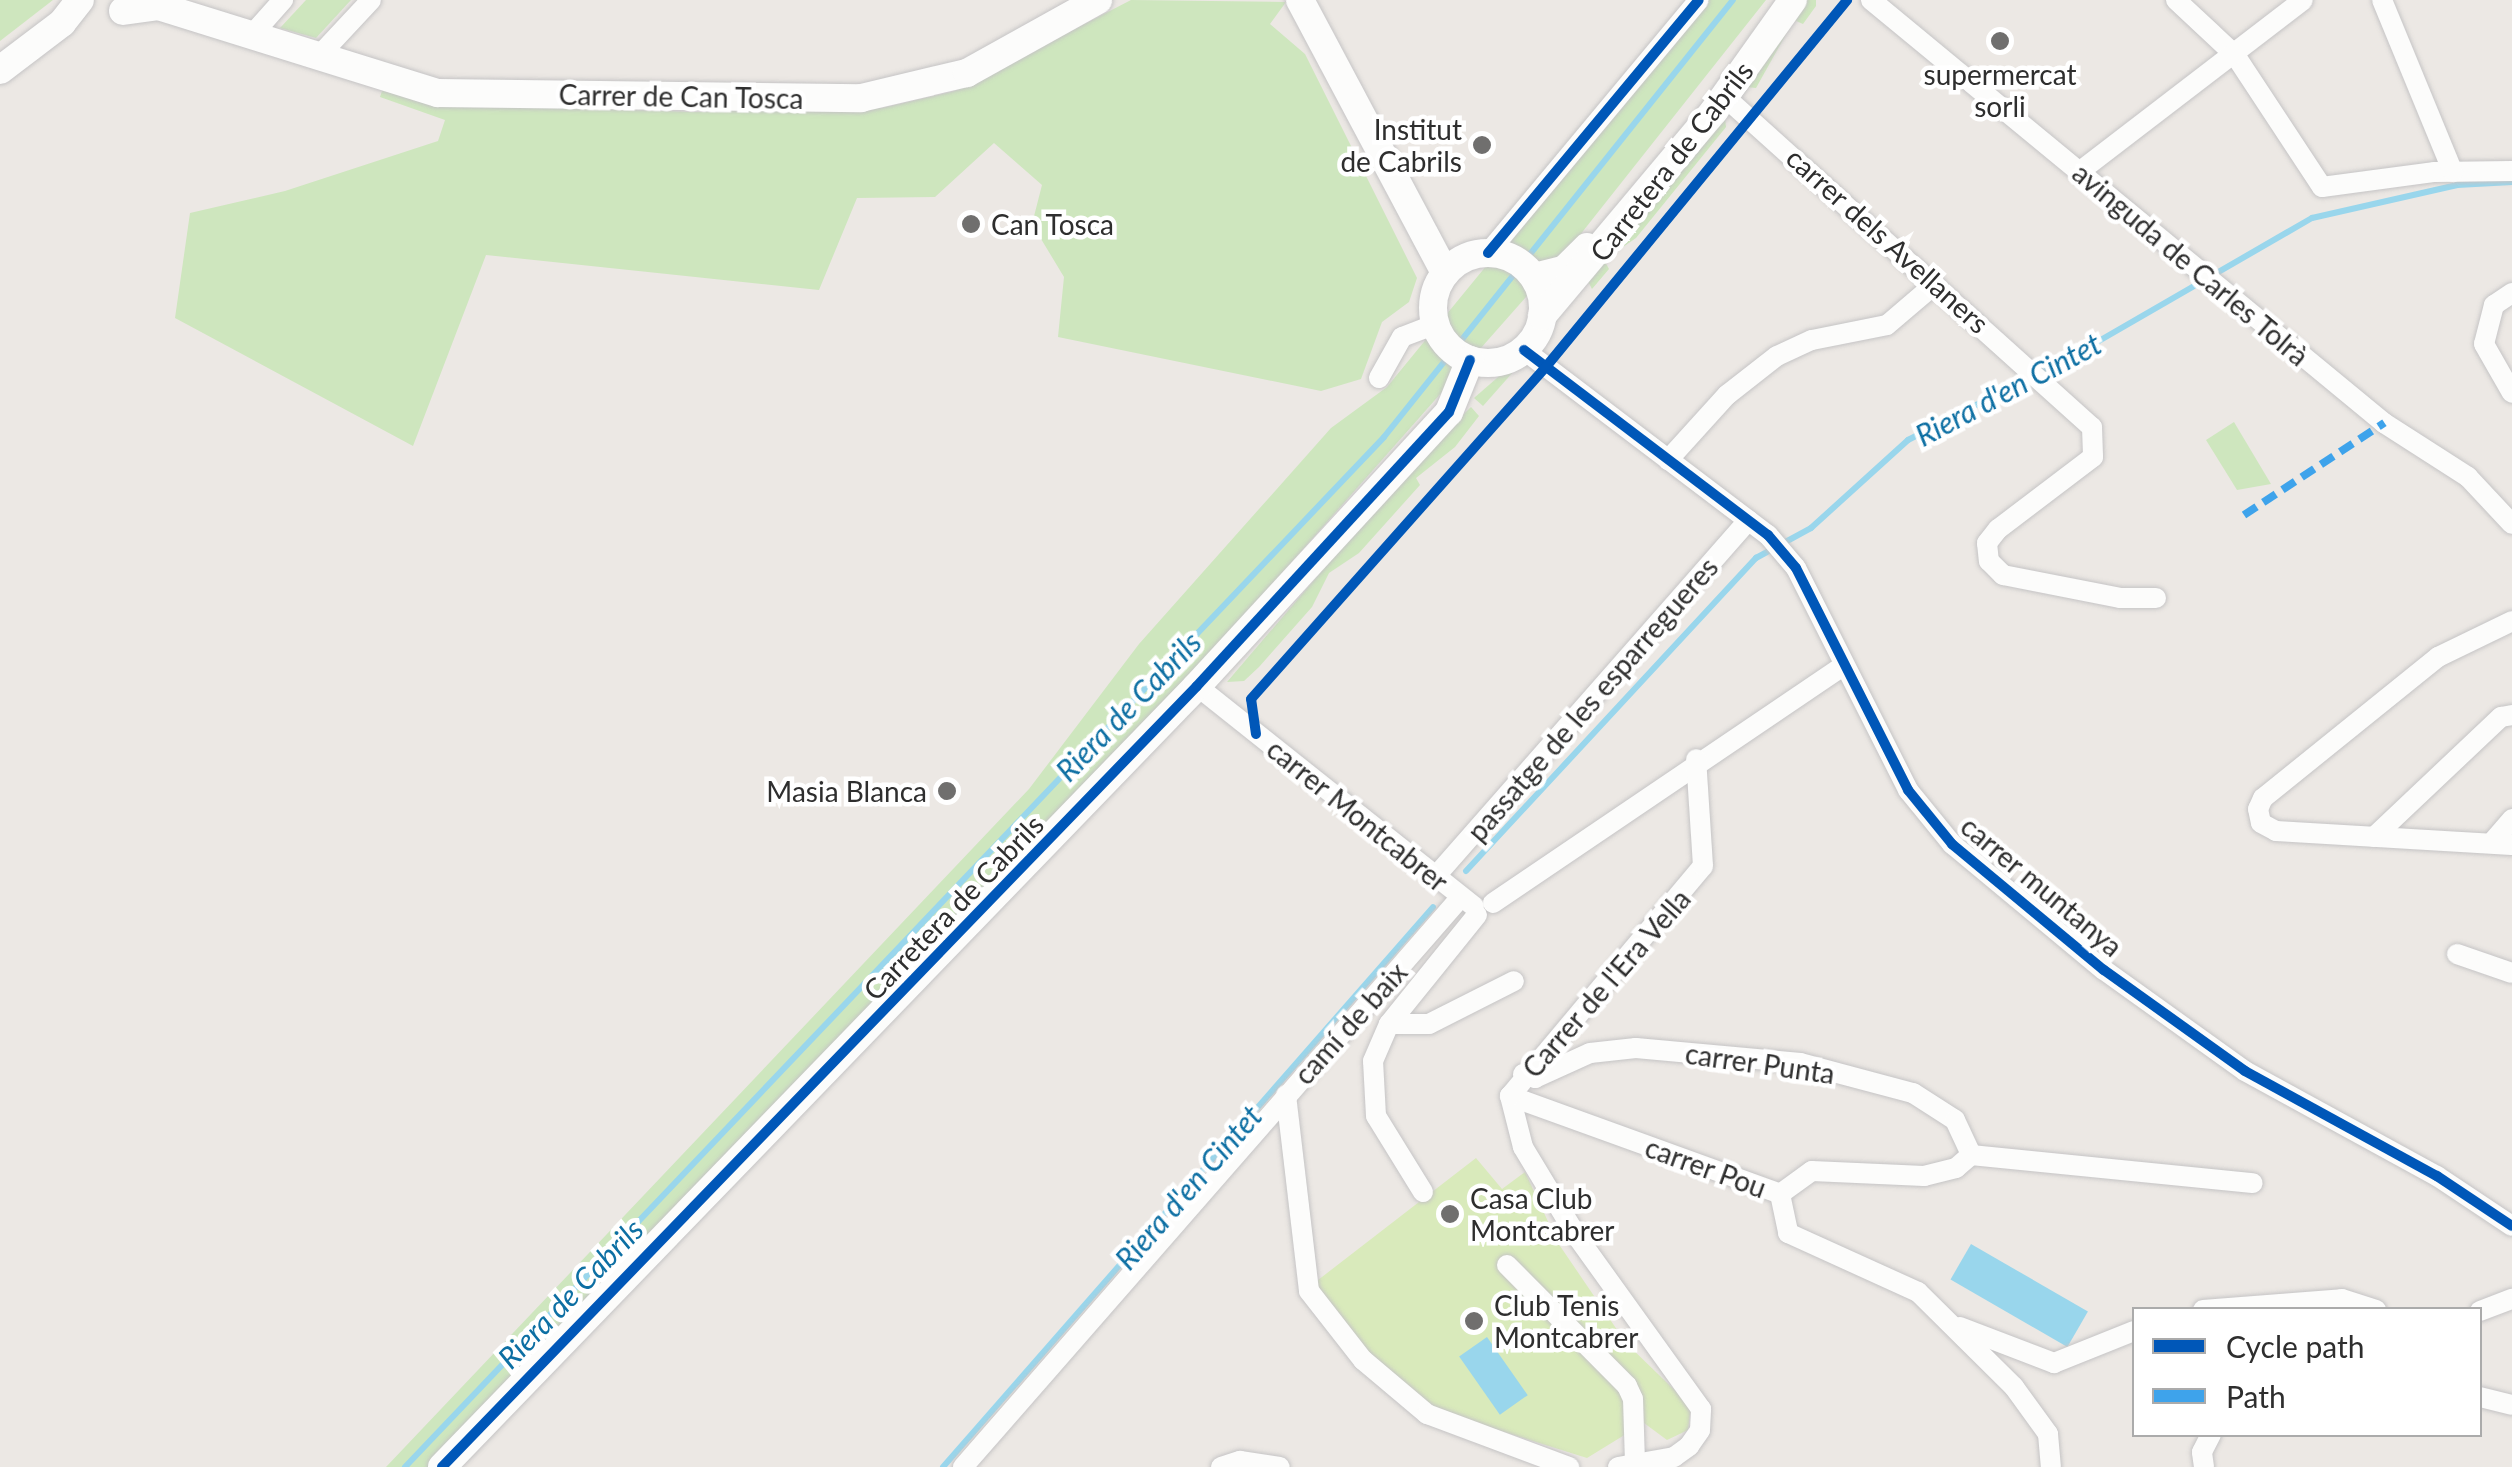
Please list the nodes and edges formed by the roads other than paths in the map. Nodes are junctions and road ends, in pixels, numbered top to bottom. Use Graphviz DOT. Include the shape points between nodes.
graph roads {
  1 [pos="283,0"];
  2 [pos="372,0"];
  3 [pos="1098,0"];
  4 [pos="1300,0"];
  5 [pos="1699,0"];
  6 [pos="1775,0"];
  7 [pos="1793,0"];
  8 [pos="1870,0"];
  9 [pos="2176,0"];
  10 [pos="2302,0"];
  11 [pos="2382,0"];
  12 [pos="120,4"];
  13 [pos="250,38"];
  14 [pos="2234,55"];
  15 [pos="317,58"];
  16 [pos="0,70"];
  17 [pos="1725,96"];
  18 [pos="2512,171"];
  19 [pos="2079,172"];
  20 [pos="2453,172"];
  21 [pos="1488,253"];
  22 [pos="1446,273"];
  23 [pos="1534,277"];
  24 [pos="1935,284"];
  25 [pos="2512,293"];
  26 [pos="1542,316"];
  27 [pos="1436,324"];
  28 [pos="1524,350"];
  29 [pos="1470,360"];
  30 [pos="1378,378"];
  31 [pos="2512,393"];
  32 [pos="1668,460"];
  33 [pos="1750,520"];
  34 [pos="2512,524"];
  35 [pos="2156,598"];
  36 [pos="2512,621"];
  37 [pos="1844,665"];
  38 [pos="1197,686"];
  39 [pos="2512,715"];
  40 [pos="1696,759"];
  41 [pos="2512,820"];
  42 [pos="2374,837"];
  43 [pos="2503,843"];
  44 [pos="1434,878"];
  45 [pos="1476,905"];
  46 [pos="2457,954"];
  47 [pos="2512,973"];
  48 [pos="1514,981"];
  49 [pos="1389,1024"];
  50 [pos="1523,1074"];
  51 [pos="1286,1096"];
  52 [pos="1510,1096"];
  53 [pos="1972,1155"];
  54 [pos="2253,1183"];
  55 [pos="1424,1192"];
  56 [pos="1780,1194"];
  57 [pos="2512,1226"];
  58 [pos="1506,1264"];
  59 [pos="2512,1299"];
  60 [pos="2238,1307"];
  61 [pos="2368,1307"];
  62 [pos="2482,1310"];
  63 [pos="1950,1323"];
  64 [pos="2132,1331"];
  65 [pos="2482,1397"];
  66 [pos="2512,1405"];
  67 [pos="2209,1437"];
  68 [pos="1675,1457"];
  69 [pos="1523,1458"];
  70 [pos="1627,1465"];
  71 [pos="442,1467"];
  72 [pos="963,1467"];
  73 [pos="1220,1467"];
  74 [pos="1280,1467"];
  75 [pos="1570,1467"];
  76 [pos="2051,1467"];
  77 [pos="2204,1467"];
  1 -- 13 [label="street"];
  2 -- 15 [label="street"];
  3 -- 15 [label="street, Carrer de Can Tosca" via="967,73 861,98 438,93"];
  4 -- 22 [label="street"];
  5 -- 21 [label="street"];
  6 -- 23 [label="street, Carretera de Cabrils" via="1583,253 1565,269"];
  7 -- 17 [label="street, Carretera de Cabrils"];
  8 -- 19 [label="street, avinguda de Carles Tolrà"];
  9 -- 14 [label="street"];
  10 -- 14 [label="street"];
  11 -- 20 [label="street"];
  12 -- 13 [label="street, Carrer de Can Tosca"];
  12 -- 16 [label="street" via="62,23"];
  13 -- 15 [label="street, Carrer de Can Tosca"];
  14 -- 19 [label="street"];
  14 -- 20 [label="street" via="2322,187"];
  17 -- 24 [label="street, carrer dels Avellaners"];
  17 -- 26 [label="street, Carretera de Cabrils"];
  18 -- 20 [label="street"];
  19 -- 34 [label="street, avinguda de Carles Tolrà" via="2384,423 2468,477"];
  21 -- 22 [label="street"];
  21 -- 23 [label="street" via="1521,264"];
  22 -- 27 [label="street" via="1436,289"];
  23 -- 26 [label="street"];
  24 -- 32 [label="street" via="1888,325 1812,340 1777,356 1727,396"];
  24 -- 35 [label="street, carrer dels Avellaners" via="2092,428 2093,457 1998,529 1988,543 1988,560 2003,574 2120,598"];
  25 -- 31 [label="street" via="2494,306 2484,344"];
  26 -- 28 [label="street"];
  27 -- 29 [label="street" via="1455,352"];
  27 -- 30 [label="street" via="1402,337"];
  28 -- 29 [label="street" via="1498,362"];
  28 -- 32 [label="street, carrer muntanya"];
  29 -- 38 [label="street, Carretera de Cabrils" via="1448,412"];
  32 -- 33 [label="street, carrer muntanya"];
  33 -- 37 [label="street, carrer muntanya" via="1796,568"];
  33 -- 44 [label="street, passatge de les esparregueres"];
  36 -- 42 [label="street" via="2438,657 2258,809 2262,824 2276,831"];
  37 -- 40 [label="street, camí de baix"];
  37 -- 57 [label="street, carrer muntanya" via="1908,790 1952,844 2104,970 2245,1071 2437,1176"];
  38 -- 44 [label="street, carrer Montcabrer"];
  38 -- 71 [label="street, Carretera de Cabrils"];
  39 -- 42 [label="street" via="2502,717"];
  40 -- 45 [label="street, camí de baix"];
  40 -- 50 [label="street, Carrer de l'Era Vella" via="1703,866"];
  41 -- 43 [label="street"];
  42 -- 43 [label="street"];
  44 -- 45 [label="street, carrer Montcabrer"];
  45 -- 49 [label="street"];
  45 -- 51 [label="street, camí de baix"];
  46 -- 47 [label="street"];
  48 -- 49 [label="street" via="1429,1024"];
  49 -- 55 [label="street" via="1373,1060 1376,1116"];
  50 -- 52 [label="street, Carrer de l'Era Vella"];
  50 -- 53 [label="street, carrer Punta" via="1535,1078 1590,1054 1636,1048 1800,1063 1913,1093 1955,1120"];
  51 -- 69 [label="street" via="1309,1291 1363,1360 1427,1414"];
  51 -- 72 [label="street, camí de baix"];
  52 -- 56 [label="street, carrer Pou"];
  52 -- 68 [label="street, Carrer de l'Era Vella" via="1523,1146 1567,1220 1694,1397 1702,1420"];
  53 -- 54 [label="street"];
  53 -- 56 [label="street, carrer Pou" via="1943,1174 1924,1176 1812,1171"];
  56 -- 63 [label="street" via="1788,1233 1918,1292"];
  58 -- 70 [label="street" via="1634,1399"];
  59 -- 62 [label="street"];
  60 -- 61 [label="street" via="2342,1298"];
  63 -- 64 [label="street" via="2054,1363"];
  63 -- 76 [label="street" via="2014,1386 2048,1434"];
  65 -- 66 [label="street"];
  67 -- 77 [label="street"];
  68 -- 70 [label="street"];
  69 -- 75 [label="street"];
  73 -- 74 [label="street" via="1240,1461"];
}
